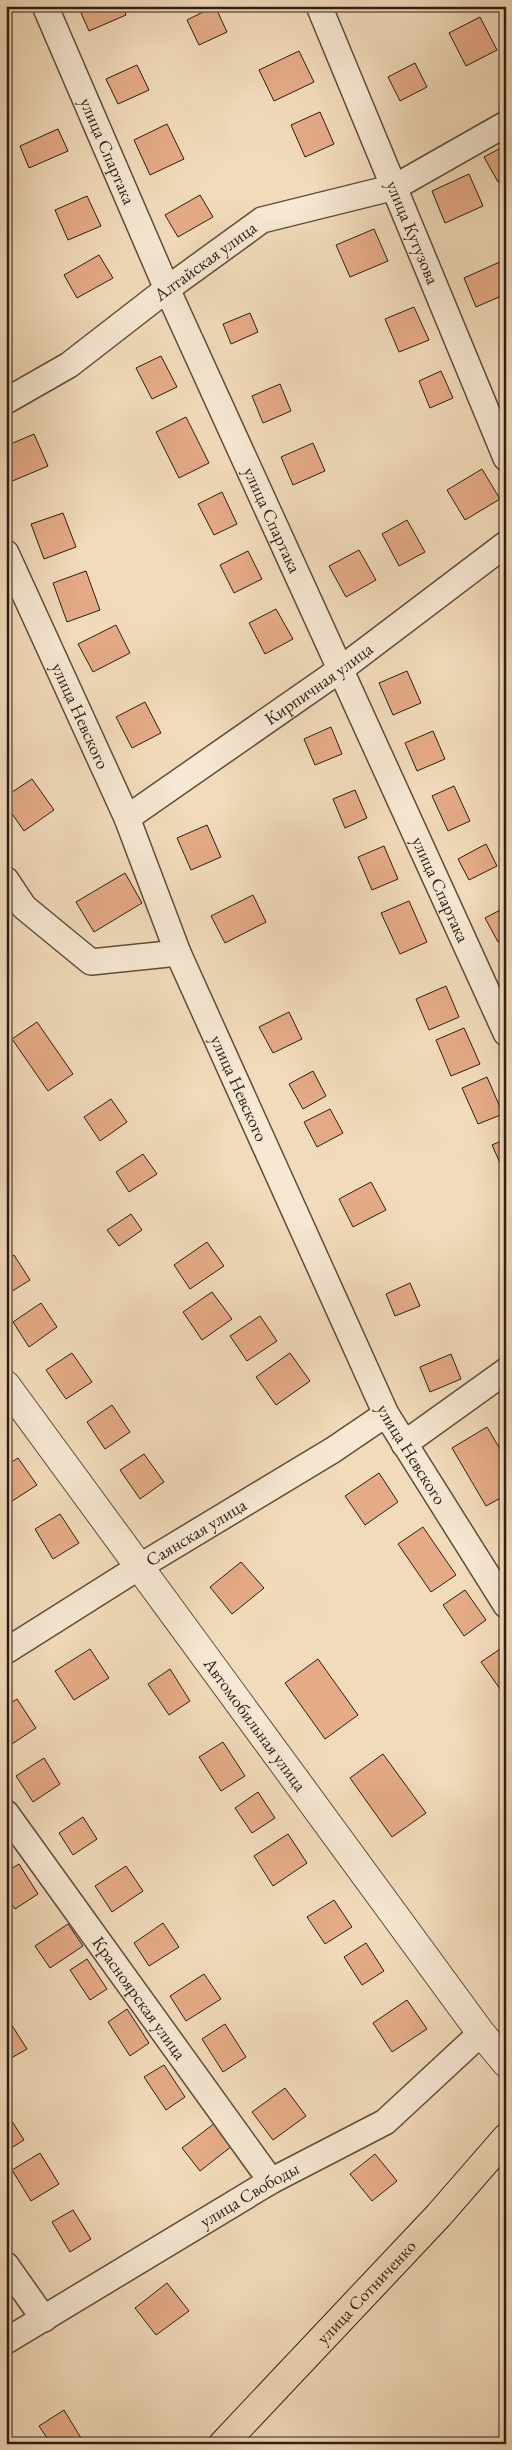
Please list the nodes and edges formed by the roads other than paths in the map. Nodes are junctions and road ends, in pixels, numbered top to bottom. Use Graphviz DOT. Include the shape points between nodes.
graph roads {
  1 [pos="45,6"];
  2 [pos="319,6"];
  3 [pos="506,124"];
  4 [pos="395,187"];
  5 [pos="167,289"];
  6 [pos="6,401"];
  7 [pos="506,458"];
  8 [pos="506,544"];
  9 [pos="6,554"];
  10 [pos="341,669"];
  11 [pos="127,818"];
  12 [pos="6,880"];
  13 [pos="15,913"];
  14 [pos="178,953"];
  15 [pos="506,1033"];
  16 [pos="506,1371"];
  17 [pos="6,1385"];
  18 [pos="386,1414"];
  19 [pos="404,1444"];
  20 [pos="139,1567"];
  21 [pos="506,1605"];
  22 [pos="6,1652"];
  23 [pos="6,1814"];
  24 [pos="481,2034"];
  25 [pos="506,2063"];
  26 [pos="506,2138"];
  27 [pos="271,2181"];
  28 [pos="6,2266"];
  29 [pos="44,2319"];
  30 [pos="6,2341"];
  31 [pos="223,2444"];
  1 -- 5 [label="street, улица Спартака"];
  2 -- 4 [label="street, улица Кутузова"];
  3 -- 4 [label="street, Алтайская улица"];
  4 -- 5 [label="street, Алтайская улица" via="262,220"];
  4 -- 7 [label="street, улица Кутузова"];
  5 -- 6 [label="street, Алтайская улица" via="69,365"];
  5 -- 10 [label="street, улица Спартака"];
  8 -- 10 [label="street, Кирпичная улица"];
  9 -- 11 [label="street, улица Невского"];
  10 -- 11 [label="street, Кирпичная улица"];
  10 -- 15 [label="street, улица Спартака"];
  11 -- 14 [label="street, улица Невского"];
  12 -- 13 [label="street"];
  13 -- 14 [label="street" via="91,962"];
  14 -- 18 [label="street, улица Невского"];
  16 -- 19 [label="street"];
  17 -- 20 [label="street, Автомобильная улица"];
  18 -- 19 [label="street, улица Невского"];
  18 -- 20 [label="street, Саянская улица"];
  19 -- 21 [label="street, улица Невского"];
  20 -- 22 [label="street, Саянская улица"];
  20 -- 24 [label="street, Автомобильная улица"];
  23 -- 27 [label="street, Красноярская улица"];
  24 -- 25 [label="street, Автомобильная улица"];
  24 -- 27 [label="street, улица Свободы" via="385,2122"];
  26 -- 31 [label="main road, улица Сотниченко" via="439,2215"];
  27 -- 29 [label="street, улица Свободы"];
  28 -- 29 [label="street"];
  29 -- 30 [label="street, улица Свободы"];
}
